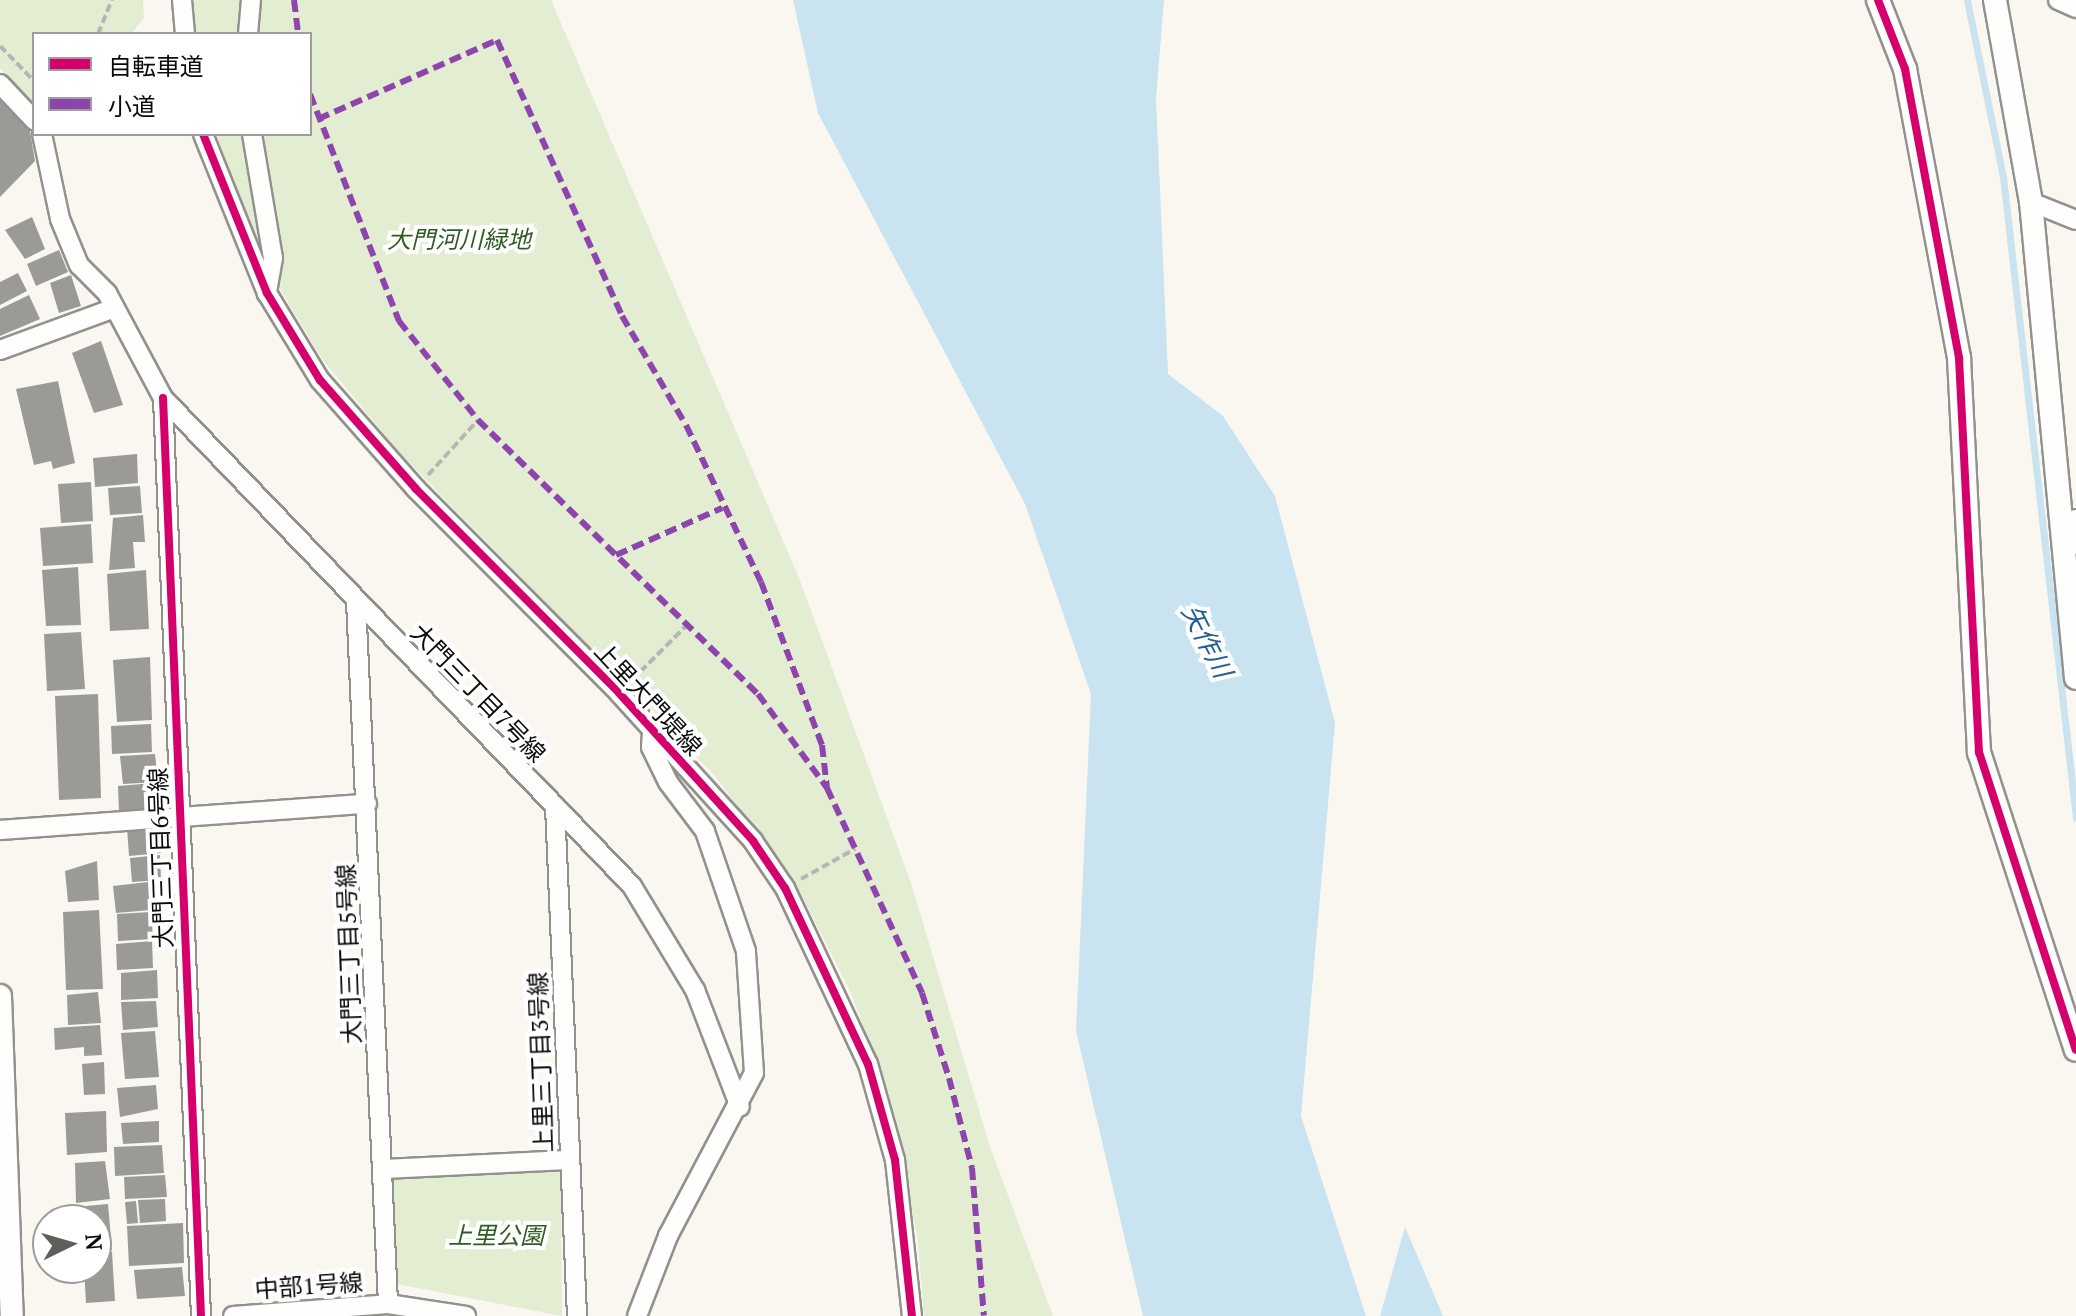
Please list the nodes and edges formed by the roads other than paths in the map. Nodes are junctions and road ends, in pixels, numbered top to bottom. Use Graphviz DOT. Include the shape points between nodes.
graph roads {
  1 [pos="182,0"];
  2 [pos="251,0"];
  3 [pos="1878,0"];
  4 [pos="1995,0"];
  5 [pos="2058,0"];
  6 [pos="2076,8"];
  7 [pos="185,32"];
  8 [pos="248,32"];
  9 [pos="0,84"];
  10 [pos="32,118"];
  11 [pos="42,136"];
  12 [pos="204,136"];
  13 [pos="252,136"];
  14 [pos="2031,202"];
  15 [pos="2076,220"];
  16 [pos="267,293"];
  17 [pos="115,308"];
  18 [pos="0,350"];
  19 [pos="163,398"];
  20 [pos="2076,519"];
  21 [pos="2068,549"];
  22 [pos="356,601"];
  23 [pos="2076,678"];
  24 [pos="652,731"];
  25 [pos="367,804"];
  26 [pos="555,806"];
  27 [pos="179,817"];
  28 [pos="0,830"];
  29 [pos="0,996"];
  30 [pos="2076,1050"];
  31 [pos="740,1107"];
  32 [pos="569,1160"];
  33 [pos="383,1169"];
  34 [pos="388,1304"];
  35 [pos="12,1316"];
  36 [pos="201,1316"];
  37 [pos="233,1316"];
  38 [pos="466,1316"];
  39 [pos="577,1316"];
  40 [pos="637,1316"];
  41 [pos="912,1316"];
  1 -- 7 [label="street"];
  2 -- 8 [label="street"];
  3 -- 30 [label="street" via="1905,69 1959,358 1979,752"];
  4 -- 14 [label="street"];
  5 -- 6 [label="street"];
  9 -- 10 [label="street"];
  11 -- 17 [label="street, 大門三丁目7号線" via="60,219 79,265"];
  12 -- 16 [label="street, 上里大門堤線"];
  13 -- 16 [label="street" via="273,258"];
  14 -- 15 [label="street"];
  14 -- 21 [label="street"];
  16 -- 24 [label="street, 上里大門堤線" via="320,380 416,489"];
  17 -- 18 [label="street"];
  17 -- 19 [label="street, 大門三丁目7号線"];
  19 -- 22 [label="street, 大門三丁目7号線"];
  19 -- 27 [label="street, 大門三丁目6号線"];
  20 -- 21 [label="street"];
  21 -- 23 [label="street"];
  22 -- 25 [label="street, 大門三丁目5号線"];
  22 -- 26 [label="street, 大門三丁目7号線"];
  24 -- 31 [label="street" via="651,747 668,782 705,831 746,951 754,1073"];
  24 -- 41 [label="street, 上里大門堤線" via="753,841 785,888 868,1064 895,1160"];
  25 -- 27 [label="street"];
  25 -- 33 [label="street, 大門三丁目5号線"];
  26 -- 31 [label="street, 大門三丁目7号線" via="632,886 695,990"];
  26 -- 32 [label="street, 上里三丁目3号線"];
  27 -- 28 [label="street"];
  27 -- 36 [label="street, 大門三丁目6号線"];
  29 -- 35 [label="street"];
  31 -- 40 [label="street" via="668,1236"];
  32 -- 33 [label="street"];
  32 -- 39 [label="street, 上里三丁目3号線"];
  33 -- 34 [label="street, 大門三丁目5号線"];
  34 -- 37 [label="street, 中部1号線"];
  34 -- 38 [label="street, 中部1号線"];
}
